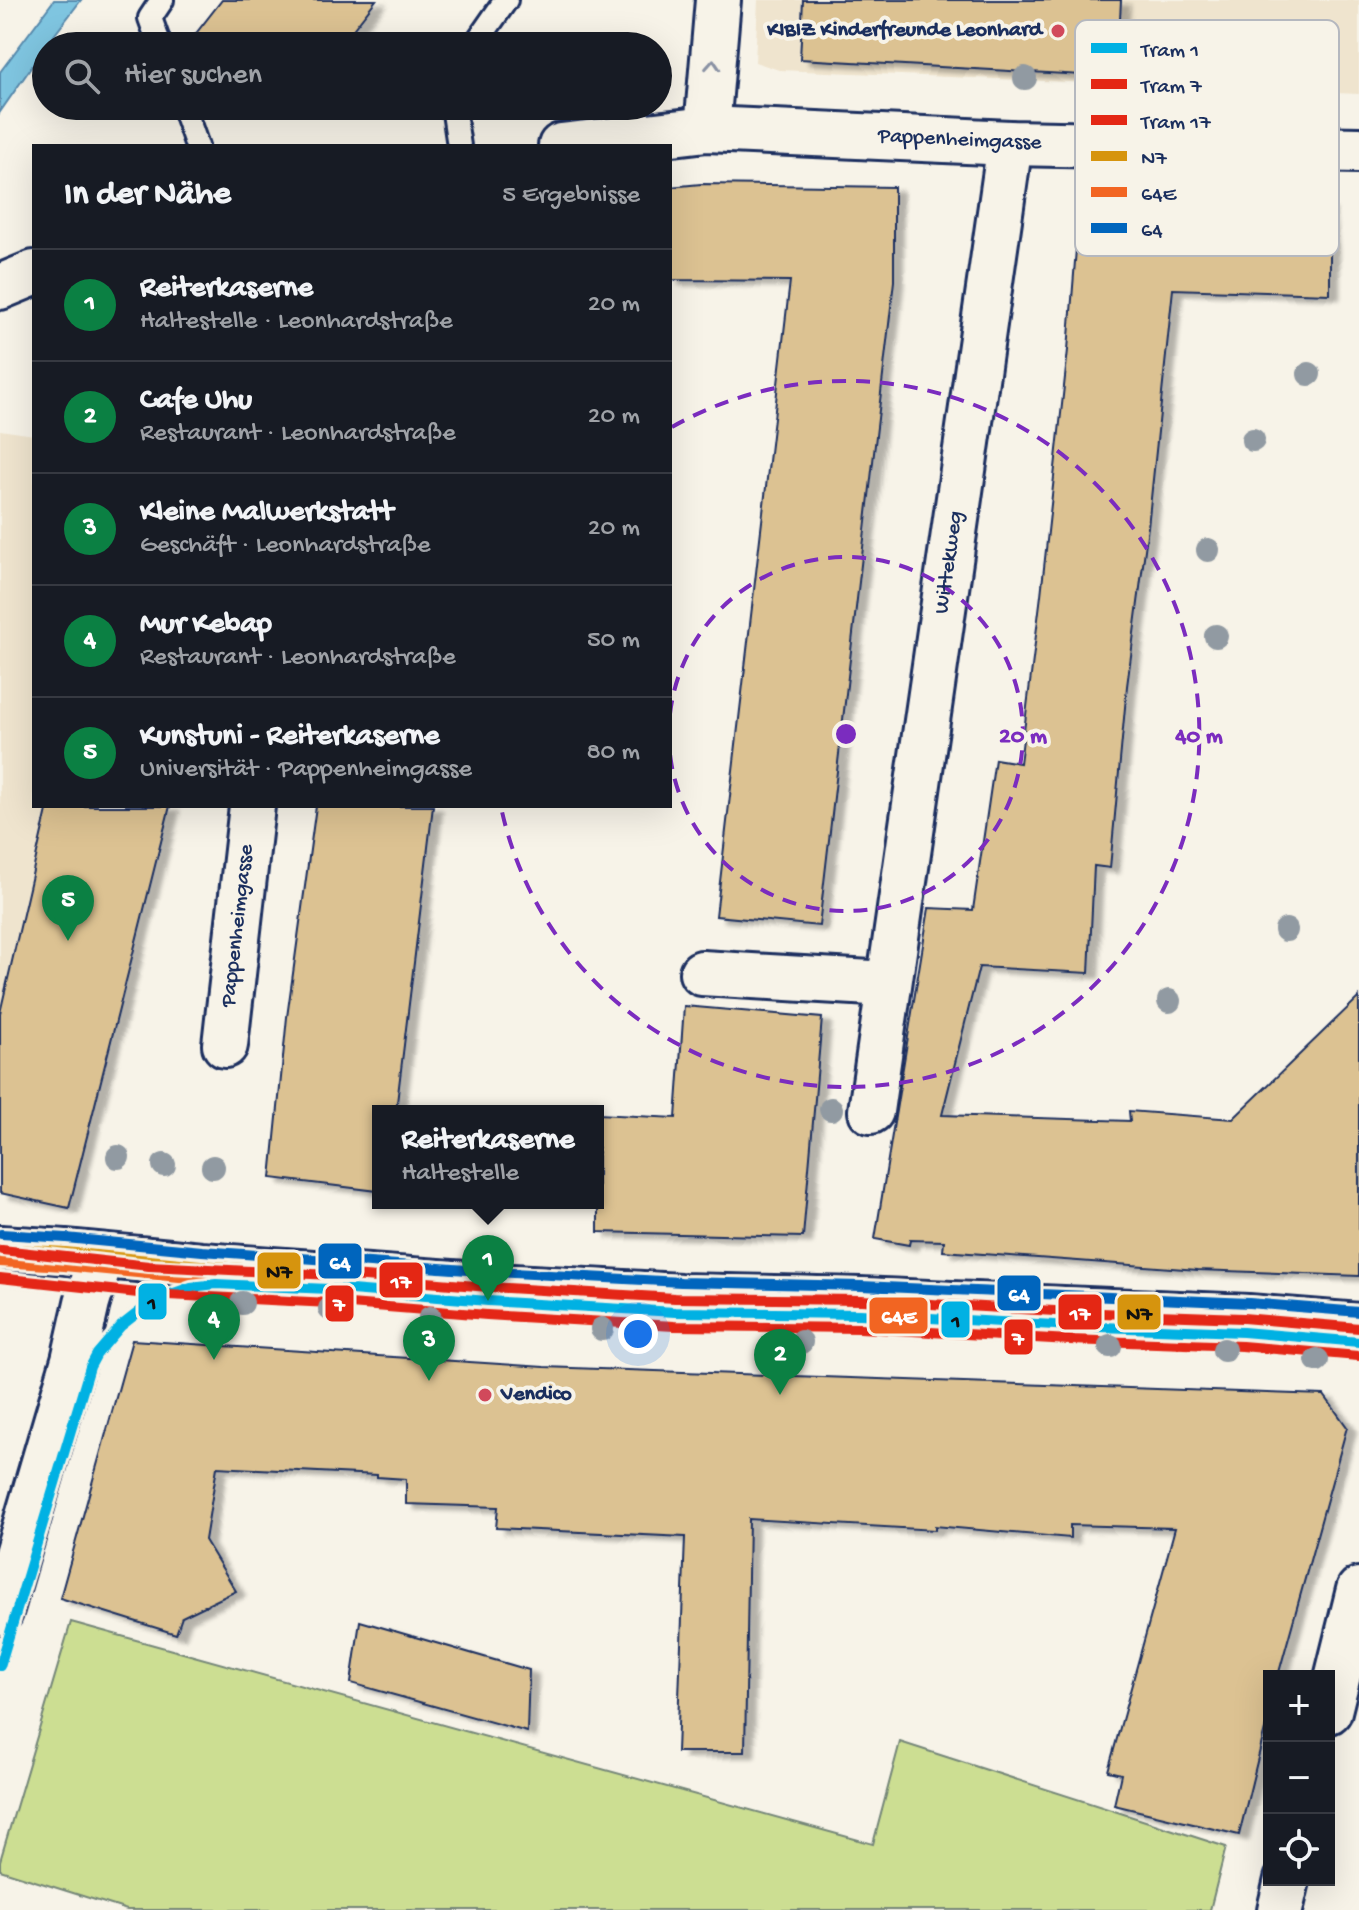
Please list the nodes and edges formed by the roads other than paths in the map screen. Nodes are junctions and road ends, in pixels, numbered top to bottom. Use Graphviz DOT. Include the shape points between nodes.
graph roads {
  1 [pos="162,0"];
  2 [pos="506,0"];
  3 [pos="718,0"];
  4 [pos="155,32"];
  5 [pos="484,32"];
  6 [pos="188,120"];
  7 [pos="455,120"];
  8 [pos="707,129"];
  9 [pos="1010,143"];
  10 [pos="196,144"];
  11 [pos="459,144"];
  12 [pos="578,144"];
  13 [pos="1075,144"];
  14 [pos="1339,150"];
  15 [pos="1359,150"];
  16 [pos="32,274"];
  17 [pos="0,287"];
  18 [pos="252,808"];
  19 [pos="702,973"];
  20 [pos="888,984"];
  21 [pos="225,1045"];
  22 [pos="871,1111"];
  23 [pos="0,1248"];
  24 [pos="101,1257"];
  25 [pos="1359,1326"];
  26 [pos="1359,1590"];
  27 [pos="0,1612"];
  28 [pos="1335,1687"];
  29 [pos="1286,1886"];
  30 [pos="1280,1910"];
  1 -- 4 [label="lane" via="150,18"];
  2 -- 5 [label="lane"];
  8 -- 3 [label="street, one-way"];
  6 -- 10 [label="lane"];
  7 -- 11 [label="lane"];
  8 -- 9 [label="street, Pappenheimgasse"];
  8 -- 12 [label="street, Pappenheimgasse"];
  9 -- 13 [label="street, Pappenheimgasse"];
  9 -- 20 [label="street, Wittekweg"];
  14 -- 15 [label="street, Pappenheimgasse"];
  16 -- 17 [label="street"];
  18 -- 21 [label="street, Pappenheimgasse"];
  19 -- 20 [label="street"];
  20 -- 22 [label="street, Wittekweg"];
  23 -- 24 [label="street"];
  24 -- 25 [label="street" via="680,1296"];
  24 -- 27 [label="street"];
  26 -- 28 [label="street"];
  29 -- 30 [label="street"];
}
